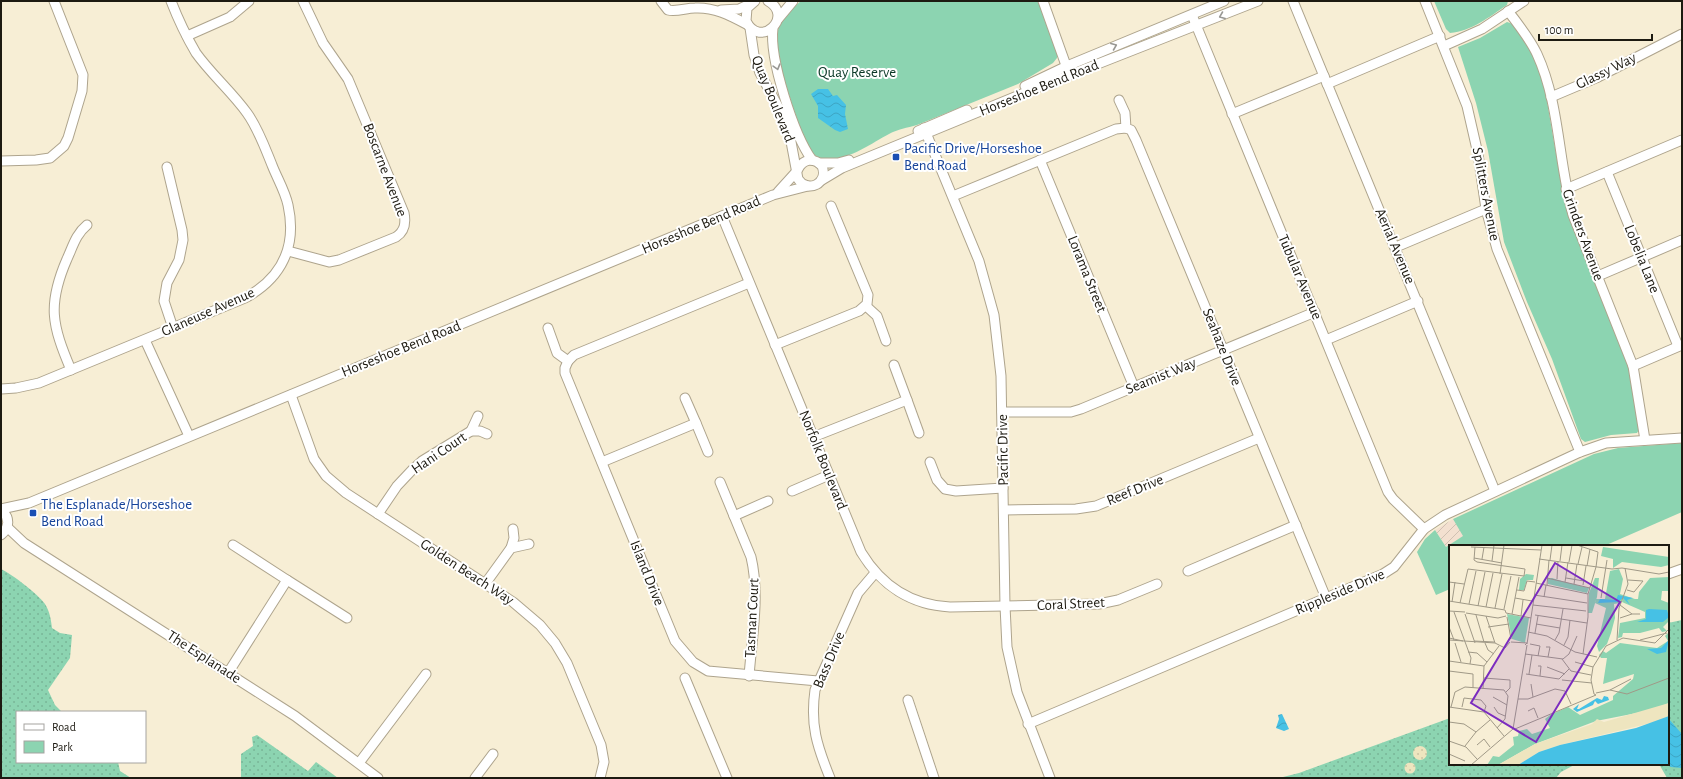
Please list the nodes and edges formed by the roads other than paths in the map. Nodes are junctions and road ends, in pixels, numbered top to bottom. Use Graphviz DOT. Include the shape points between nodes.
graph roads {
  1 [pos="54,1"];
  2 [pos="170,1"];
  3 [pos="249,1"];
  4 [pos="303,1"];
  5 [pos="661,1"];
  6 [pos="768,1"];
  7 [pos="773,1"];
  8 [pos="778,1"];
  9 [pos="793,1"];
  10 [pos="1043,1"];
  11 [pos="1224,1"];
  12 [pos="1258,1"];
  13 [pos="1293,1"];
  14 [pos="1425,1"];
  15 [pos="1518,2"];
  16 [pos="753,3"];
  17 [pos="716,10"];
  18 [pos="1508,11"];
  19 [pos="1192,14"];
  20 [pos="778,20"];
  21 [pos="749,26"];
  22 [pos="1196,26"];
  23 [pos="773,28"];
  24 [pos="1682,34"];
  25 [pos="186,36"];
  26 [pos="1440,36"];
  27 [pos="1444,46"];
  28 [pos="1066,66"];
  29 [pos="1070,75"];
  30 [pos="1325,80"];
  31 [pos="1551,97"];
  32 [pos="1119,100"];
  33 [pos="1232,114"];
  34 [pos="1126,128"];
  35 [pos="925,131"];
  36 [pos="1682,140"];
  37 [pos="1,160"];
  38 [pos="1040,160"];
  39 [pos="816,162"];
  40 [pos="166,167"];
  41 [pos="798,170"];
  42 [pos="1607,172"];
  43 [pos="822,180"];
  44 [pos="808,186"];
  45 [pos="1566,189"];
  46 [pos="773,195"];
  47 [pos="953,196"];
  48 [pos="831,206"];
  49 [pos="1486,209"];
  50 [pos="722,216"];
  51 [pos="87,225"];
  52 [pos="1682,240"];
  53 [pos="1396,248"];
  54 [pos="288,251"];
  55 [pos="1642,257"];
  56 [pos="1598,276"];
  57 [pos="749,283"];
  58 [pos="1418,301"];
  59 [pos="866,306"];
  60 [pos="1315,312"];
  61 [pos="173,328"];
  62 [pos="548,328"];
  63 [pos="145,340"];
  64 [pos="1326,340"];
  65 [pos="886,341"];
  66 [pos="775,345"];
  67 [pos="1680,345"];
  68 [pos="1224,350"];
  69 [pos="568,361"];
  70 [pos="894,364"];
  71 [pos="1633,366"];
  72 [pos="71,370"];
  73 [pos="1134,387"];
  74 [pos="1,389"];
  75 [pos="291,395"];
  76 [pos="685,398"];
  77 [pos="907,400"];
  78 [pos="1002,412"];
  79 [pos="478,416"];
  80 [pos="696,423"];
  81 [pos="472,432"];
  82 [pos="919,433"];
  83 [pos="487,434"];
  84 [pos="189,436"];
  85 [pos="813,437"];
  86 [pos="1260,438"];
  87 [pos="1682,438"];
  88 [pos="1645,440"];
  89 [pos="708,452"];
  90 [pos="1580,452"];
  91 [pos="602,462"];
  92 [pos="930,462"];
  93 [pos="829,475"];
  94 [pos="720,482"];
  95 [pos="1003,488"];
  96 [pos="792,491"];
  97 [pos="1495,491"];
  98 [pos="768,501"];
  99 [pos="29,503"];
  100 [pos="1,509"];
  101 [pos="1004,510"];
  102 [pos="378,514"];
  103 [pos="734,516"];
  104 [pos="8,523"];
  105 [pos="1296,525"];
  106 [pos="513,529"];
  107 [pos="1424,529"];
  108 [pos="1,536"];
  109 [pos="24,543"];
  110 [pos="529,544"];
  111 [pos="233,545"];
  112 [pos="511,548"];
  113 [pos="1682,569"];
  114 [pos="1188,571"];
  115 [pos="875,573"];
  116 [pos="1669,574"];
  117 [pos="287,580"];
  118 [pos="485,584"];
  119 [pos="1157,584"];
  120 [pos="1326,598"];
  121 [pos="1005,606"];
  122 [pos="347,618"];
  123 [pos="228,673"];
  124 [pos="426,674"];
  125 [pos="749,676"];
  126 [pos="685,678"];
  127 [pos="818,681"];
  128 [pos="908,700"];
  129 [pos="1028,724"];
  130 [pos="493,754"];
  131 [pos="359,763"];
  132 [pos="378,778"];
  133 [pos="475,778"];
  134 [pos="600,778"];
  135 [pos="727,778"];
  136 [pos="830,778"];
  137 [pos="934,778"];
  138 [pos="1050,778"];
  1 -- 37 [label="street" via="83,75 82,91 68,138 64,146 50,158"];
  2 -- 25 [label="street, Glaneuse Avenue"];
  3 -- 25 [label="street" via="230,17"];
  4 -- 54 [label="street, Boscarne Avenue" via="323,43 348,79 406,221 401,233 396,237 339,260 321,261"];
  5 -- 17 [label="street" via="672,11 693,8"];
  6 -- 20 [label="street" via="777,10"];
  7 -- 8 [label="street"];
  9 -- 20 [label="street"];
  10 -- 28 [label="street"];
  11 -- 19 [label="street, Horseshoe Bend Road"];
  12 -- 22 [label="street, Horseshoe Bend Road, one-way"];
  13 -- 30 [label="street, Aerial Avenue"];
  14 -- 26 [label="street, Splitters Avenue"];
  15 -- 18 [label="street"];
  16 -- 17 [label="street" via="733,10"];
  16 -- 21 [label="street, Quay Boulevard" via="746,12"];
  17 -- 21 [label="street"];
  18 -- 27 [label="street" via="1482,29"];
  18 -- 31 [label="street, Grinders Avenue" via="1535,49"];
  19 -- 22 [label="street, Tubular Avenue"];
  28 -- 19 [label="street, Horseshoe Bend Road, one-way"];
  20 -- 23 [label="street"];
  21 -- 23 [label="street, Quay Boulevard" via="759,32"];
  21 -- 41 [label="street, Quay Boulevard" via="757,65 786,122"];
  22 -- 29 [label="street, Horseshoe Bend Road"];
  22 -- 33 [label="street, Tubular Avenue"];
  23 -- 39 [label="street, Quay Boulevard, one-way" via="773,50 785,99 799,137"];
  24 -- 31 [label="street, Glassy Way" via="1596,78"];
  25 -- 54 [label="street, Glaneuse Avenue" via="197,54 248,114 259,133 288,203 291,234"];
  26 -- 27 [label="street, Splitters Avenue"];
  26 -- 30 [label="street"];
  27 -- 49 [label="street, Splitters Avenue" via="1472,124"];
  28 -- 29 [label="street"];
  28 -- 35 [label="street, Horseshoe Bend Road"];
  29 -- 35 [label="street, Horseshoe Bend Road"];
  30 -- 33 [label="street"];
  30 -- 53 [label="street, Aerial Avenue"];
  31 -- 45 [label="street, Grinders Avenue"];
  32 -- 34 [label="street, Seahaze Drive" via="1126,113"];
  33 -- 60 [label="street, Tubular Avenue"];
  34 -- 38 [label="street" via="1116,129"];
  34 -- 68 [label="street, Seahaze Drive" via="1136,140"];
  35 -- 39 [label="street, Horseshoe Bend Road" via="838,163"];
  35 -- 43 [label="street, Horseshoe Bend Road" via="842,168"];
  35 -- 47 [label="street, Pacific Drive"];
  36 -- 42 [label="street"];
  38 -- 47 [label="street"];
  38 -- 73 [label="street, Lorama Street"];
  39 -- 41 [label="street" via="803,162"];
  39 -- 43 [label="street" via="824,173"];
  40 -- 61 [label="street" via="183,240 179,260 167,282 164,301"];
  41 -- 44 [label="street" via="801,182"];
  41 -- 46 [label="street, Horseshoe Bend Road" via="786,185"];
  42 -- 45 [label="street"];
  42 -- 55 [label="street, Lobelia Lane"];
  43 -- 44 [label="street" via="816,186"];
  44 -- 46 [label="street, Horseshoe Bend Road"];
  45 -- 56 [label="street, Grinders Avenue" via="1573,215"];
  46 -- 50 [label="street, Horseshoe Bend Road"];
  47 -- 78 [label="street, Pacific Drive" via="979,262 994,315 1000,353"];
  48 -- 59 [label="street" via="868,295"];
  49 -- 53 [label="street"];
  49 -- 90 [label="street, Splitters Avenue" via="1497,250"];
  50 -- 57 [label="street, Norfolk Boulevard"];
  50 -- 75 [label="street, Horseshoe Bend Road"];
  51 -- 72 [label="street" via="79,232 60,274 53,312 55,330"];
  52 -- 55 [label="street"];
  53 -- 58 [label="street, Aerial Avenue"];
  54 -- 61 [label="street, Glaneuse Avenue" via="275,274 257,292"];
  55 -- 56 [label="street"];
  55 -- 67 [label="street, Lobelia Lane"];
  56 -- 71 [label="street, Grinders Avenue"];
  57 -- 66 [label="street, Norfolk Boulevard"];
  57 -- 69 [label="street" via="574,355"];
  58 -- 64 [label="street"];
  58 -- 97 [label="street, Aerial Avenue"];
  59 -- 65 [label="street" via="877,316"];
  59 -- 66 [label="street"];
  60 -- 64 [label="street, Tubular Avenue"];
  60 -- 68 [label="street, Seamist Way"];
  61 -- 63 [label="street, Glaneuse Avenue"];
  62 -- 69 [label="street" via="557,353"];
  63 -- 72 [label="street, Glaneuse Avenue"];
  63 -- 84 [label="street"];
  64 -- 107 [label="street, Tubular Avenue" via="1388,492"];
  66 -- 85 [label="street, Norfolk Boulevard"];
  67 -- 71 [label="street"];
  68 -- 73 [label="street, Seamist Way"];
  68 -- 86 [label="street, Seahaze Drive"];
  69 -- 91 [label="street, Island Drive" via="565,373"];
  70 -- 77 [label="street"];
  71 -- 88 [label="street, Grinders Avenue"];
  72 -- 74 [label="street, Glaneuse Avenue" via="27,386"];
  73 -- 78 [label="street, Seamist Way" via="1071,412"];
  75 -- 84 [label="street, Horseshoe Bend Road"];
  75 -- 102 [label="street, Golden Beach Way" via="319,467 333,483"];
  76 -- 80 [label="street"];
  77 -- 82 [label="street"];
  77 -- 85 [label="street"];
  78 -- 95 [label="street, Pacific Drive"];
  79 -- 81 [label="street, Hani Court"];
  80 -- 89 [label="street"];
  80 -- 91 [label="street"];
  81 -- 83 [label="street, Hani Court"];
  81 -- 102 [label="street, Hani Court" via="422,461 397,486"];
  84 -- 99 [label="street, Horseshoe Bend Road"];
  85 -- 93 [label="street, Norfolk Boulevard"];
  86 -- 101 [label="street, Reef Drive" via="1096,506 1076,509"];
  86 -- 105 [label="street, Seahaze Drive"];
  87 -- 88 [label="street, Rippleside Drive"];
  88 -- 90 [label="street, Rippleside Drive" via="1606,444"];
  90 -- 97 [label="street, Rippleside Drive"];
  91 -- 125 [label="street, Island Drive" via="675,641 693,662 708,671"];
  92 -- 95 [label="street" via="940,486 945,489 956,491"];
  93 -- 96 [label="street"];
  93 -- 115 [label="street, Norfolk Boulevard" via="861,552"];
  94 -- 103 [label="street, Tasman Court"];
  95 -- 101 [label="street, Pacific Drive"];
  97 -- 107 [label="street, Rippleside Drive" via="1445,515"];
  98 -- 103 [label="street"];
  99 -- 100 [label="street, Horseshoe Bend Road"];
  99 -- 104 [label="street, Horseshoe Bend Road"];
  100 -- 104 [label="street, The Esplanade"];
  101 -- 121 [label="street, Pacific Drive"];
  102 -- 118 [label="street, Golden Beach Way"];
  103 -- 125 [label="street, Tasman Court" via="751,557 755,578"];
  104 -- 108 [label="street, Horseshoe Bend Road"];
  104 -- 109 [label="street, The Esplanade"];
  105 -- 114 [label="street"];
  105 -- 120 [label="street, Seahaze Drive"];
  106 -- 112 [label="street"];
  107 -- 120 [label="street, Rippleside Drive" via="1394,567"];
  108 -- 109 [label="street, The Esplanade"];
  109 -- 123 [label="street, The Esplanade"];
  110 -- 112 [label="street"];
  111 -- 117 [label="street"];
  112 -- 118 [label="street"];
  113 -- 116 [label="street"];
  115 -- 121 [label="street, Norfolk Boulevard" via="896,591 927,604 950,607"];
  115 -- 127 [label="street, Bass Drive" via="858,593"];
  117 -- 122 [label="street"];
  117 -- 123 [label="street"];
  118 -- 134 [label="street, Golden Beach Way" via="532,616 561,653 573,675 601,745 604,762"];
  119 -- 121 [label="street, Coral Street" via="1109,603"];
  120 -- 129 [label="street, Rippleside Drive"];
  121 -- 129 [label="street, Pacific Drive" via="1010,668"];
  123 -- 131 [label="street, The Esplanade" via="295,716"];
  124 -- 131 [label="street"];
  125 -- 127 [label="street, Island Drive"];
  126 -- 135 [label="street"];
  127 -- 136 [label="street, Bass Drive" via="813,705 813,728"];
  128 -- 137 [label="street"];
  129 -- 138 [label="street, Pacific Drive"];
  130 -- 133 [label="street"];
  131 -- 132 [label="street, The Esplanade"];
}
